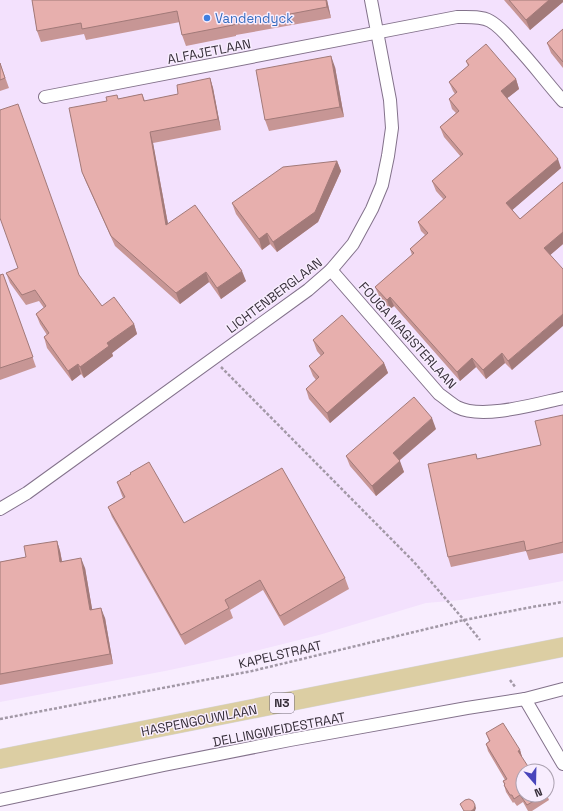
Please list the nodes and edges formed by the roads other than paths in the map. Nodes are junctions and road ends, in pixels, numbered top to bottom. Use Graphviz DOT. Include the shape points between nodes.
graph roads {
  1 [pos="371,0"];
  2 [pos="377,32"];
  3 [pos="45,97"];
  4 [pos="563,101"];
  5 [pos="331,270"];
  6 [pos="563,398"];
  7 [pos="0,509"];
  8 [pos="563,647"];
  9 [pos="563,689"];
  10 [pos="525,699"];
  11 [pos="0,759"];
  12 [pos="563,764"];
  13 [pos="0,800"];
  1 -- 2 [label="street, LICHTENBERGLAAN"];
  2 -- 3 [label="street, ALFAJETLAAN"];
  2 -- 4 [label="street" via="457,17 489,20 504,33"];
  2 -- 5 [label="street, LICHTENBERGLAAN" via="390,100 392,128 388,156 382,185 372,209 353,244"];
  5 -- 6 [label="street, FOUGA MAGISTERLAAN" via="439,394 456,406 471,411 506,411"];
  5 -- 7 [label="street, LICHTENBERGLAAN" via="308,290 27,493"];
  8 -- 11 [label="main road, HASPENGOUWLAAN / N3"];
  9 -- 10 [label="street, DELLINGWEIDESTRAAT"];
  10 -- 12 [label="street"];
  10 -- 13 [label="street, DELLINGWEIDESTRAAT" via="283,742"];
}
